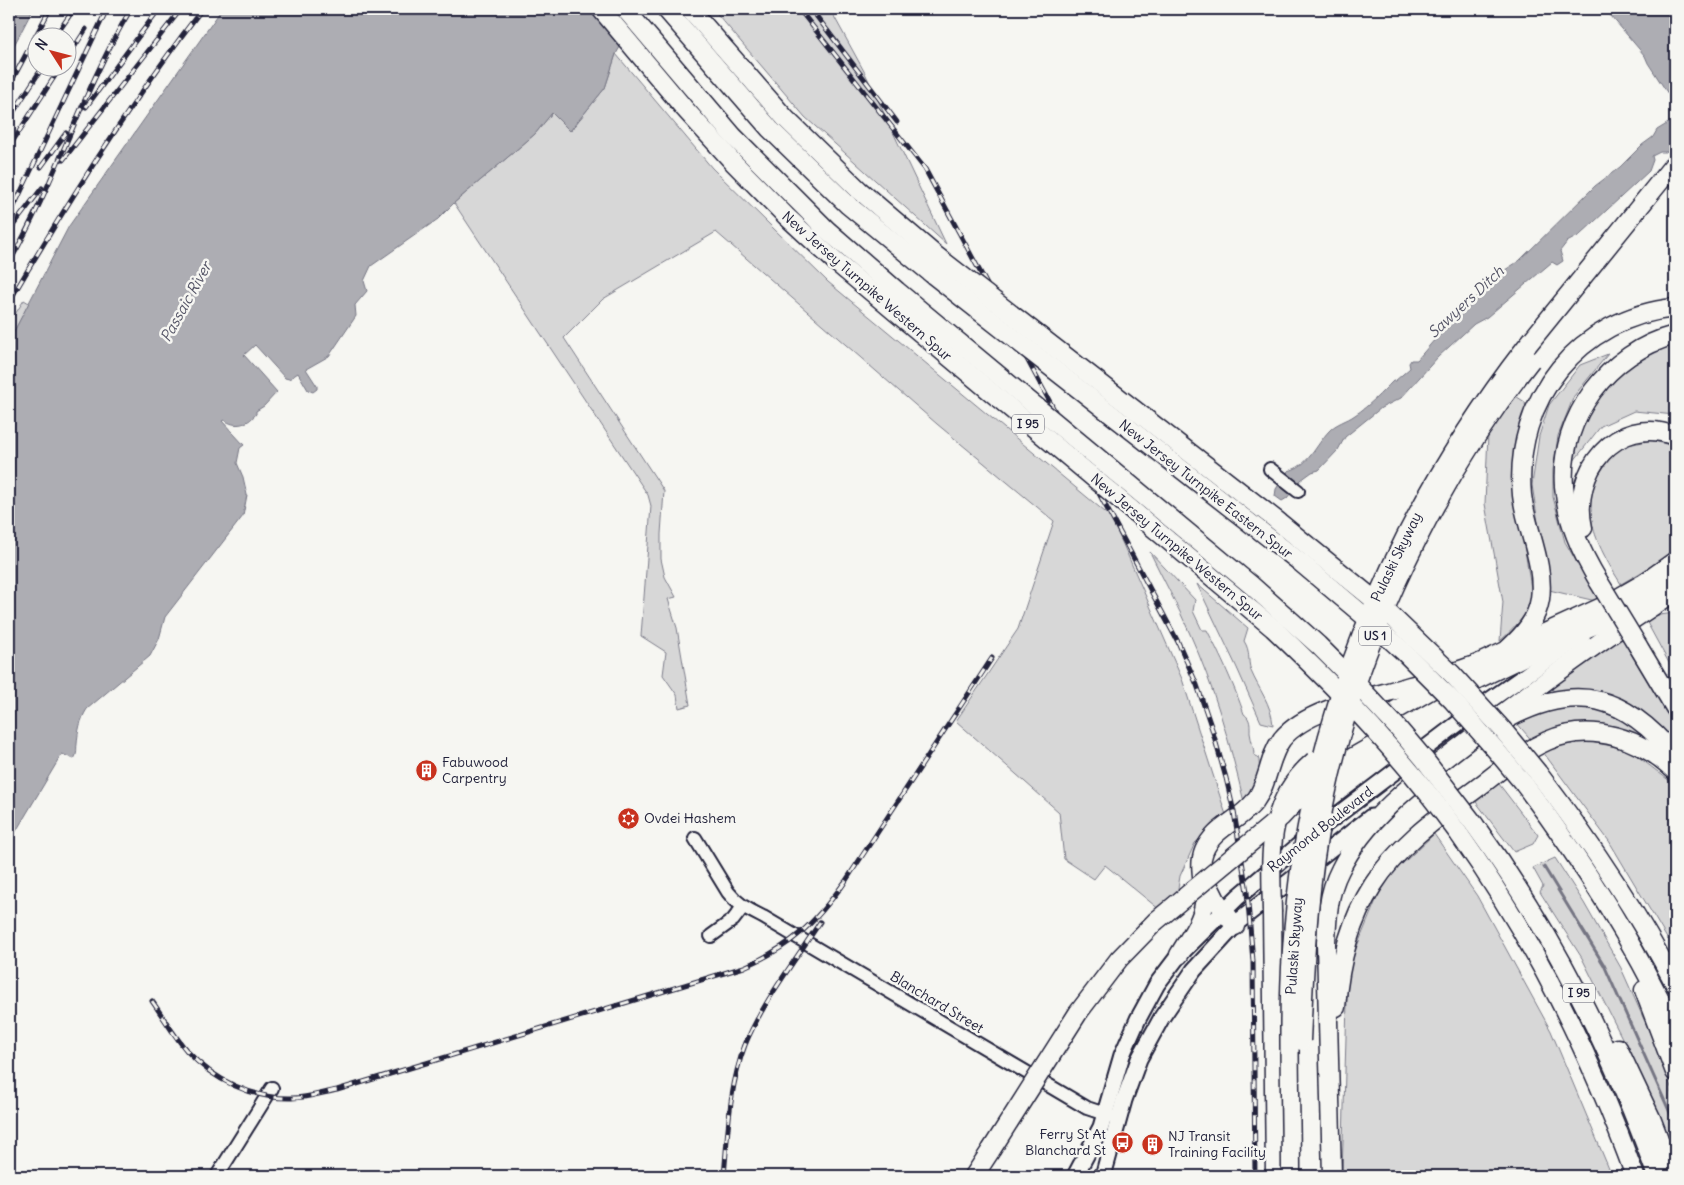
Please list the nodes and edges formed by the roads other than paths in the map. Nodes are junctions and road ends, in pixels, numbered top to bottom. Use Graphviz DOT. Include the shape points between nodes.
graph roads {
  1 [pos="601,9"];
  2 [pos="625,9"];
  3 [pos="666,9"];
  4 [pos="690,9"];
  5 [pos="1675,163"];
  6 [pos="1675,180"];
  7 [pos="1675,308"];
  8 [pos="1675,335"];
  9 [pos="1675,425"];
  10 [pos="1675,436"];
  11 [pos="1270,469"];
  12 [pos="1298,491"];
  13 [pos="1569,512"];
  14 [pos="1675,561"];
  15 [pos="1675,577"];
  16 [pos="1603,580"];
  17 [pos="1675,592"];
  18 [pos="1675,605"];
  19 [pos="1631,620"];
  20 [pos="1600,623"];
  21 [pos="1642,644"];
  22 [pos="1508,650"];
  23 [pos="1472,666"];
  24 [pos="1675,693"];
  25 [pos="1675,708"];
  26 [pos="1470,740"];
  27 [pos="1675,756"];
  28 [pos="1319,762"];
  29 [pos="1675,771"];
  30 [pos="1400,794"];
  31 [pos="694,838"];
  32 [pos="1202,868"];
  33 [pos="742,907"];
  34 [pos="1223,910"];
  35 [pos="1619,922"];
  36 [pos="1234,926"];
  37 [pos="711,936"];
  38 [pos="1180,954"];
  39 [pos="1559,956"];
  40 [pos="1675,984"];
  41 [pos="1675,1030"];
  42 [pos="1675,1072"];
  43 [pos="272,1088"];
  44 [pos="1112,1116"];
  45 [pos="1620,1136"];
  46 [pos="1332,1170"];
  47 [pos="216,1176"];
  48 [pos="974,1176"];
  49 [pos="1075,1176"];
  50 [pos="1102,1176"];
  51 [pos="1275,1176"];
  52 [pos="1292,1176"];
  53 [pos="1303,1176"];
  54 [pos="1626,1176"];
  55 [pos="1635,1176"];
  56 [pos="1656,1176"];
  57 [pos="1673,1176"];
  1 -- 45 [label="highway, New Jersey Turnpike Western Spur / I 95, bridge" via="702,128 802,231 877,298 1273,628 1380,734 1459,834 1509,909 1549,978 1587,1056"];
  2 -- 39 [label="highway, New Jersey Turnpike Western Spur / I 95, bridge" via="726,128 827,230 1246,581 1350,677 1424,759 1474,824 1510,874"];
  3 -- 35 [label="highway, New Jersey Turnpike Eastern Spur, bridge" via="770,128 848,204 926,270 1285,550 1403,651 1453,701 1524,784"];
  4 -- 40 [label="highway, New Jersey Turnpike Eastern Spur, bridge" via="785,118 859,190 934,254 1378,603 1452,674 1538,773 1608,870"];
  5 -- 28 [label="highway, Pulaski Skyway / US 1, bridge" via="1504,375 1429,491 1370,612"];
  6 -- 53 [label="highway, Pulaski Skyway / US 1, bridge" via="1520,374 1464,457 1414,548 1373,642 1341,738 1328,789 1312,881 1301,1053"];
  7 -- 22 [label="highway" via="1638,315 1592,338 1566,361 1541,395 1526,436 1522,471 1524,503 1540,577 1540,599 1530,625"];
  8 -- 13 [label="highway" via="1651,343 1619,362 1583,406 1571,434 1565,464"];
  9 -- 13 [label="highway" via="1652,421 1634,423 1616,429 1600,440 1579,468"];
  10 -- 16 [label="highway" via="1654,432 1614,442 1588,474 1580,498 1582,523"];
  11 -- 12 [label="street"];
  13 -- 16 [label="highway" via="1579,547"];
  14 -- 22 [label="highway" via="1604,606"];
  15 -- 20 [label="highway, Raymond Boulevard"];
  16 -- 21 [label="highway"];
  17 -- 19 [label="highway, Raymond Boulevard"];
  18 -- 19 [label="highway"];
  19 -- 26 [label="highway, Raymond Boulevard"];
  20 -- 28 [label="highway" via="1550,644"];
  20 -- 34 [label="main road, Raymond Boulevard" via="1382,781"];
  21 -- 24 [label="highway"];
  21 -- 25 [label="highway"];
  22 -- 23 [label="highway"];
  23 -- 28 [label="highway" via="1346,737"];
  23 -- 32 [label="highway" via="1346,704 1293,729 1274,752 1264,787 1256,800 1207,844"];
  26 -- 27 [label="highway" via="1532,708 1561,700 1588,698 1626,711 1654,732"];
  26 -- 30 [label="highway, Raymond Boulevard"];
  28 -- 48 [label="highway, bridge" via="1298,799 1281,817 1156,921 1119,959 1078,1013"];
  28 -- 51 [label="highway, bridge" via="1308,766 1293,784 1276,820 1271,848"];
  28 -- 52 [label="highway, Pulaski Skyway / US 1, bridge" via="1299,881 1292,949"];
  29 -- 46 [label="highway" via="1651,752 1620,738 1592,733 1556,738 1522,755 1461,800 1415,836 1388,865 1356,919 1340,976 1335,1016"];
  30 -- 36 [label="main road, Raymond Boulevard"];
  30 -- 46 [label="highway" via="1350,852 1336,878 1328,906 1326,952"];
  31 -- 33 [label="street, Blanchard Street" via="728,892"];
  32 -- 34 [label="highway"];
  32 -- 38 [label="highway" via="1204,907"];
  33 -- 37 [label="street" via="733,920"];
  33 -- 44 [label="street, Blanchard Street" via="1087,1108"];
  34 -- 36 [label="highway"];
  34 -- 38 [label="main road, Raymond Boulevard"];
  35 -- 41 [label="highway, New Jersey Turnpike Eastern Spur"];
  35 -- 42 [label="highway" via="1634,970"];
  36 -- 44 [label="main road, Raymond Boulevard" via="1194,970 1155,1028"];
  38 -- 44 [label="main road, Raymond Boulevard" via="1157,984 1122,1055"];
  39 -- 56 [label="highway, New Jersey Turnpike Western Spur / I 95" via="1617,1072"];
  39 -- 57 [label="highway" via="1595,1000 1651,1118"];
  43 -- 47 [label="street"];
  44 -- 49 [label="main road, Raymond Boulevard"];
  44 -- 50 [label="main road"];
  45 -- 54 [label="highway"];
  45 -- 55 [label="highway, New Jersey Turnpike Western Spur / I 95"];
}
